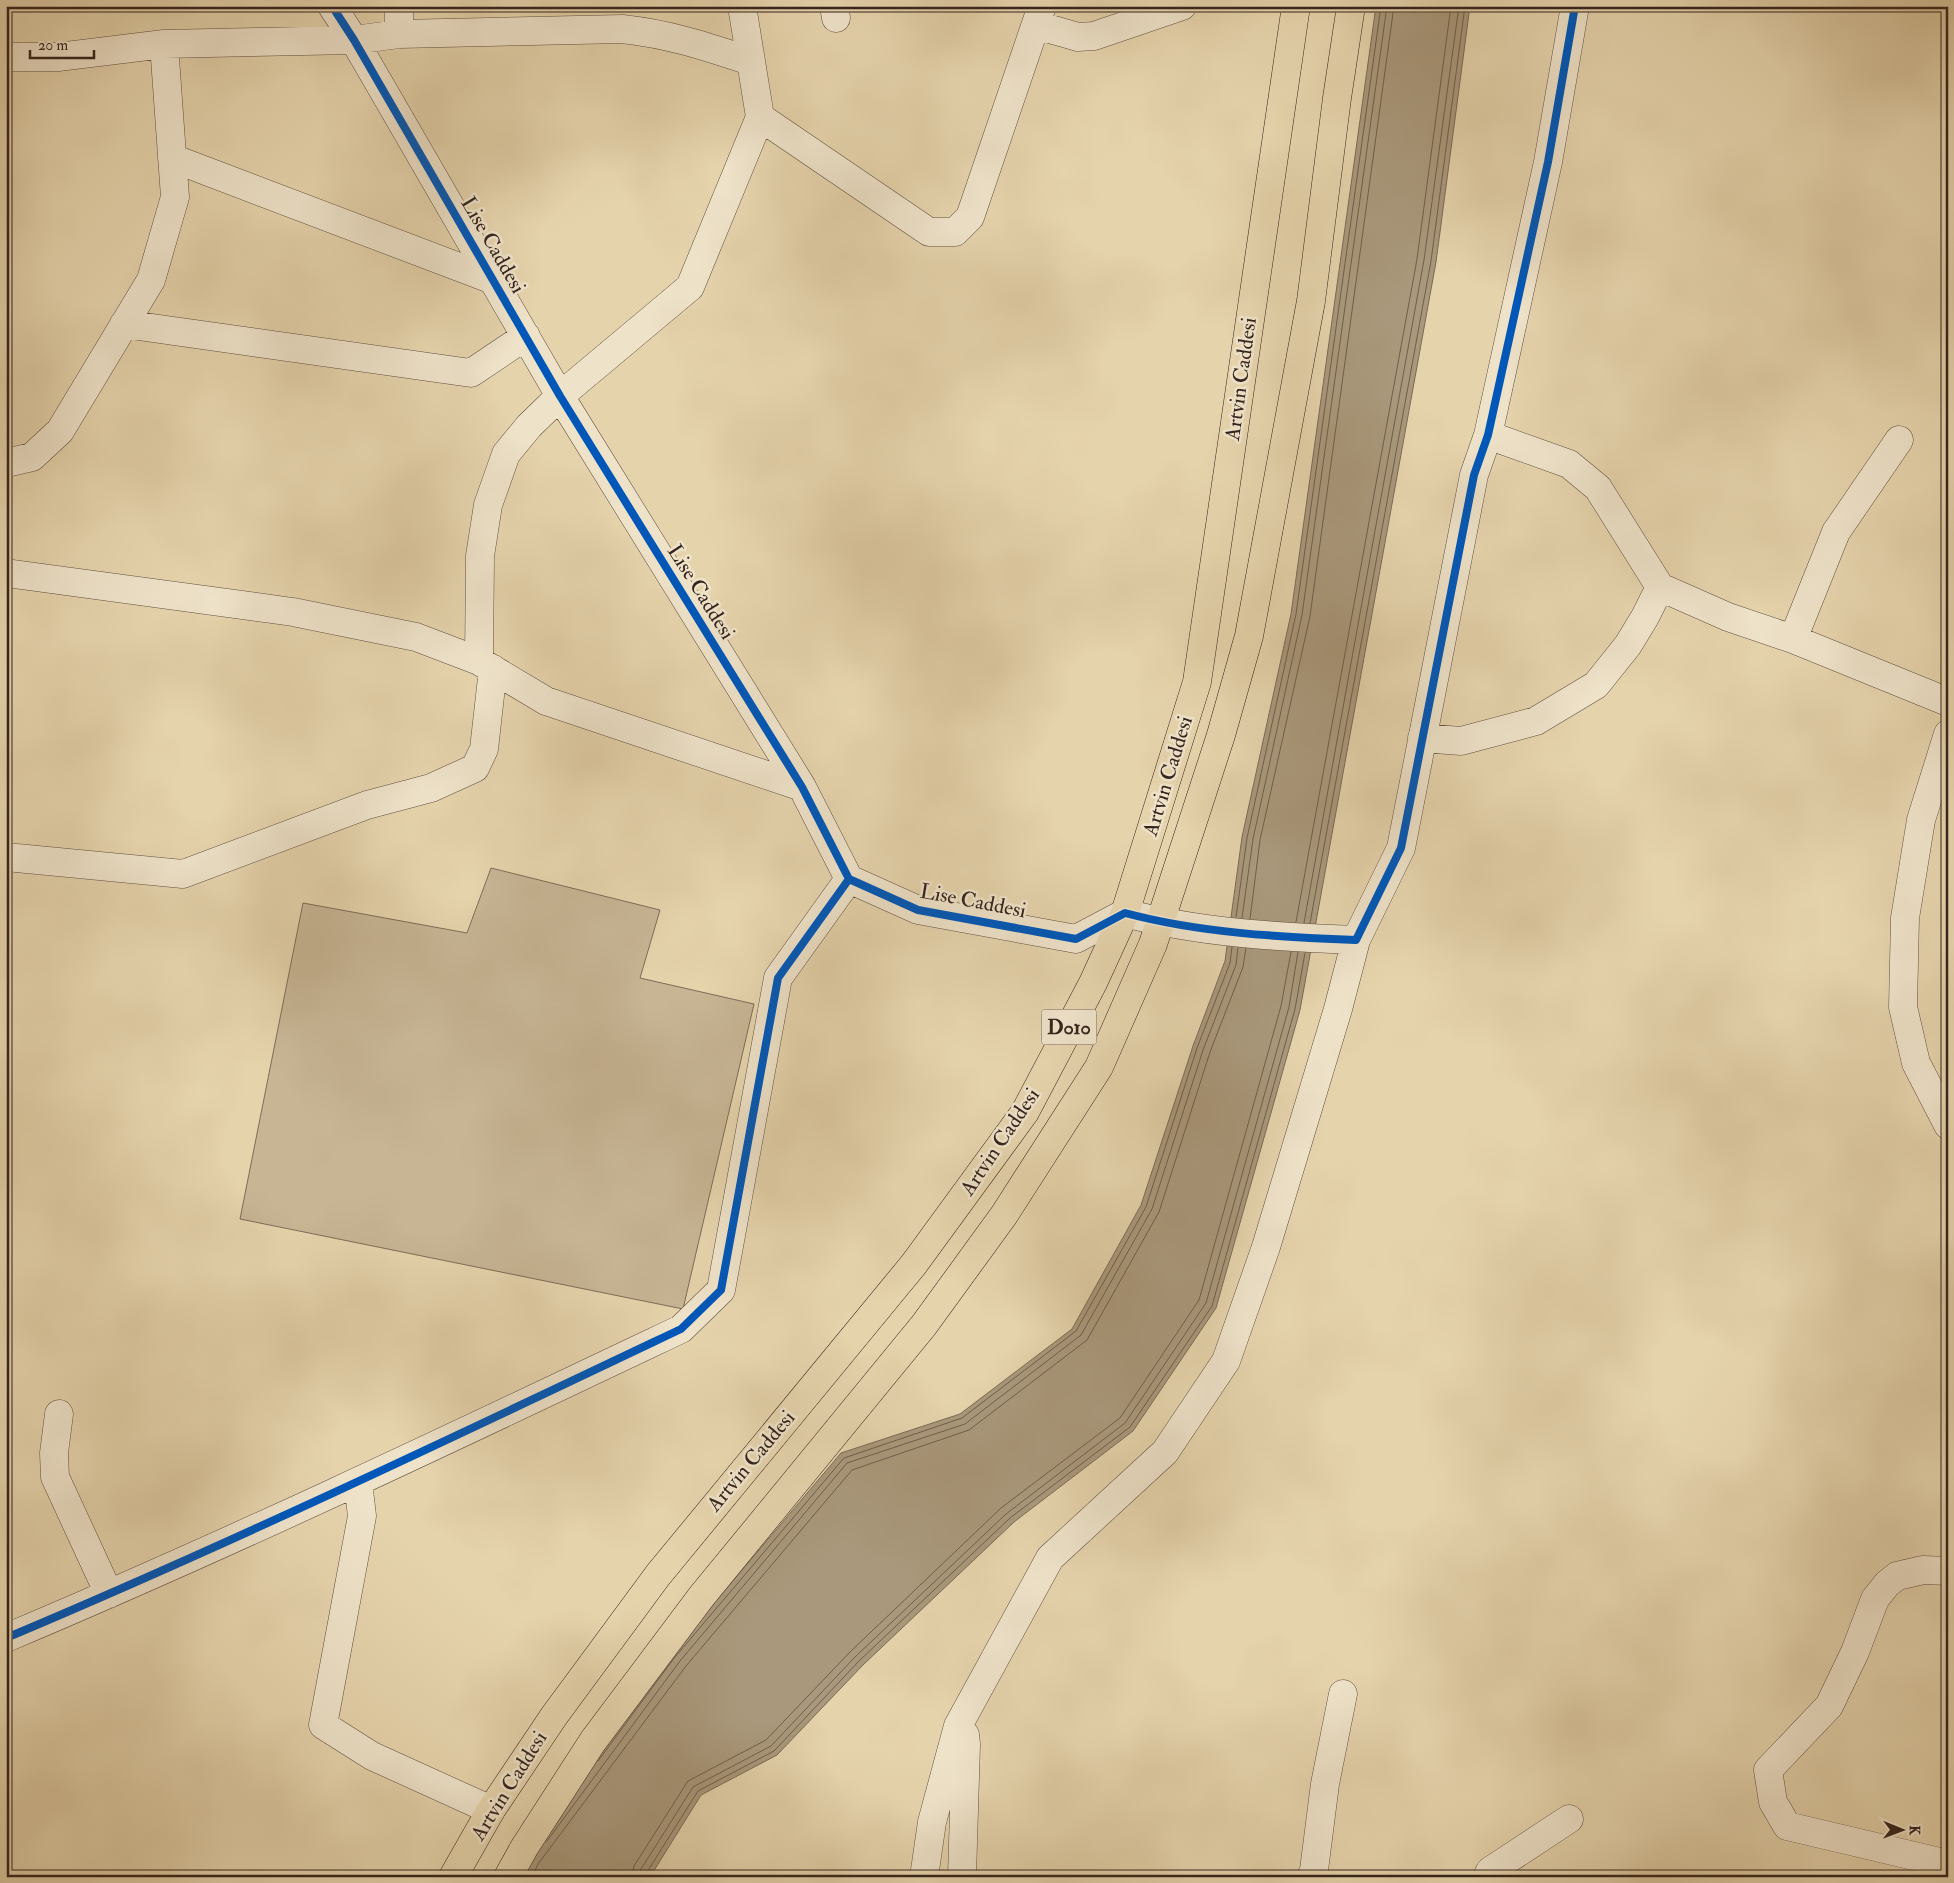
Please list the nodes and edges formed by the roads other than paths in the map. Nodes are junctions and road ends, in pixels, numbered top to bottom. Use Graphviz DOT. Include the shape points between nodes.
graph roads {
  1 [pos="332,6"];
  2 [pos="400,6"];
  3 [pos="742,6"];
  4 [pos="1182,6"];
  5 [pos="1296,6"];
  6 [pos="1351,6"];
  7 [pos="1575,6"];
  8 [pos="1039,16"];
  9 [pos="399,34"];
  10 [pos="354,40"];
  11 [pos="164,44"];
  12 [pos="6,57"];
  13 [pos="750,61"];
  14 [pos="760,116"];
  15 [pos="172,158"];
  16 [pos="493,280"];
  17 [pos="124,324"];
  18 [pos="526,336"];
  19 [pos="560,396"];
  20 [pos="1488,435"];
  21 [pos="1899,440"];
  22 [pos="6,463"];
  23 [pos="6,573"];
  24 [pos="1660,587"];
  25 [pos="1793,639"];
  26 [pos="486,665"];
  27 [pos="1948,702"];
  28 [pos="1948,734"];
  29 [pos="1422,738"];
  30 [pos="802,787"];
  31 [pos="6,857"];
  32 [pos="849,879"];
  33 [pos="1125,913"];
  34 [pos="1160,922"];
  35 [pos="1356,940"];
  36 [pos="1948,1125"];
  37 [pos="59,1414"];
  38 [pos="358,1482"];
  39 [pos="1948,1571"];
  40 [pos="109,1594"];
  41 [pos="6,1638"];
  42 [pos="1343,1694"];
  43 [pos="958,1726"];
  44 [pos="491,1810"];
  45 [pos="1569,1818"];
  46 [pos="1948,1864"];
  47 [pos="453,1877"];
  48 [pos="508,1877"];
  49 [pos="924,1877"];
  50 [pos="962,1877"];
  51 [pos="1311,1877"];
  52 [pos="1487,1877"];
  1 -- 10 [label="street, Lise Caddesi"];
  2 -- 9 [label="street"];
  3 -- 13 [label="street"];
  4 -- 8 [label="street" via="1094,36 1078,37"];
  5 -- 33 [label="highway, Artvin Caddesi / D010" via="1197,682"];
  6 -- 34 [label="highway, Artvin Caddesi / D010" via="1312,302 1249,636 1222,735"];
  7 -- 20 [label="street" via="1548,162"];
  8 -- 14 [label="street" via="970,217 955,232 929,232"];
  9 -- 10 [label="street"];
  9 -- 13 [label="street" via="622,29 685,39"];
  10 -- 11 [label="street"];
  10 -- 16 [label="street, Lise Caddesi"];
  11 -- 12 [label="street" via="58,57"];
  11 -- 15 [label="street"];
  13 -- 14 [label="street"];
  14 -- 19 [label="street" via="690,287"];
  15 -- 16 [label="street"];
  15 -- 17 [label="street" via="175,197 150,280"];
  16 -- 18 [label="street, Lise Caddesi"];
  17 -- 18 [label="street" via="471,372"];
  17 -- 22 [label="street" via="60,432 32,456"];
  18 -- 19 [label="street, Lise Caddesi"];
  19 -- 26 [label="street" via="506,454 488,505 480,556"];
  19 -- 30 [label="street, Lise Caddesi"];
  20 -- 24 [label="street" via="1569,464 1598,488"];
  20 -- 29 [label="street" via="1474,475"];
  21 -- 25 [label="street" via="1836,532"];
  23 -- 26 [label="street" via="293,612 416,637"];
  24 -- 25 [label="street" via="1728,617"];
  24 -- 29 [label="street" via="1628,645 1596,685 1536,721 1461,741"];
  25 -- 27 [label="street"];
  26 -- 30 [label="street" via="546,701"];
  26 -- 31 [label="street" via="484,749 475,768 431,788 367,805 183,874"];
  28 -- 36 [label="street" via="1922,820 1905,918 1903,1007 1916,1063"];
  29 -- 35 [label="street" via="1401,848"];
  30 -- 32 [label="street, Lise Caddesi"];
  32 -- 33 [label="street, Lise Caddesi" via="918,910 1076,938"];
  32 -- 38 [label="street" via="778,978 721,1290 681,1329"];
  33 -- 34 [label="street"];
  33 -- 44 [label="highway, Artvin Caddesi / D010" via="1025,1112 914,1264 658,1575 554,1716"];
  34 -- 35 [label="street"];
  34 -- 48 [label="highway, Artvin Caddesi / D010" via="1154,944 1099,1067 1004,1215 924,1324 701,1597 593,1741"];
  35 -- 43 [label="street" via="1272,1228 1226,1361 1165,1452 1050,1558"];
  37 -- 40 [label="street" via="54,1453 55,1477"];
  38 -- 40 [label="street"];
  38 -- 44 [label="street" via="362,1516 323,1725 372,1756"];
  39 -- 46 [label="street" via="1922,1570 1897,1576 1887,1584 1875,1599 1855,1652 1829,1706 1768,1770 1773,1802 1787,1826"];
  40 -- 41 [label="street"];
  42 -- 51 [label="street"];
  43 -- 49 [label="street" via="932,1822"];
  43 -- 50 [label="street" via="964,1732 966,1744"];
  44 -- 47 [label="highway, Artvin Caddesi / D010"];
  45 -- 52 [label="street" via="1490,1871"];
}
